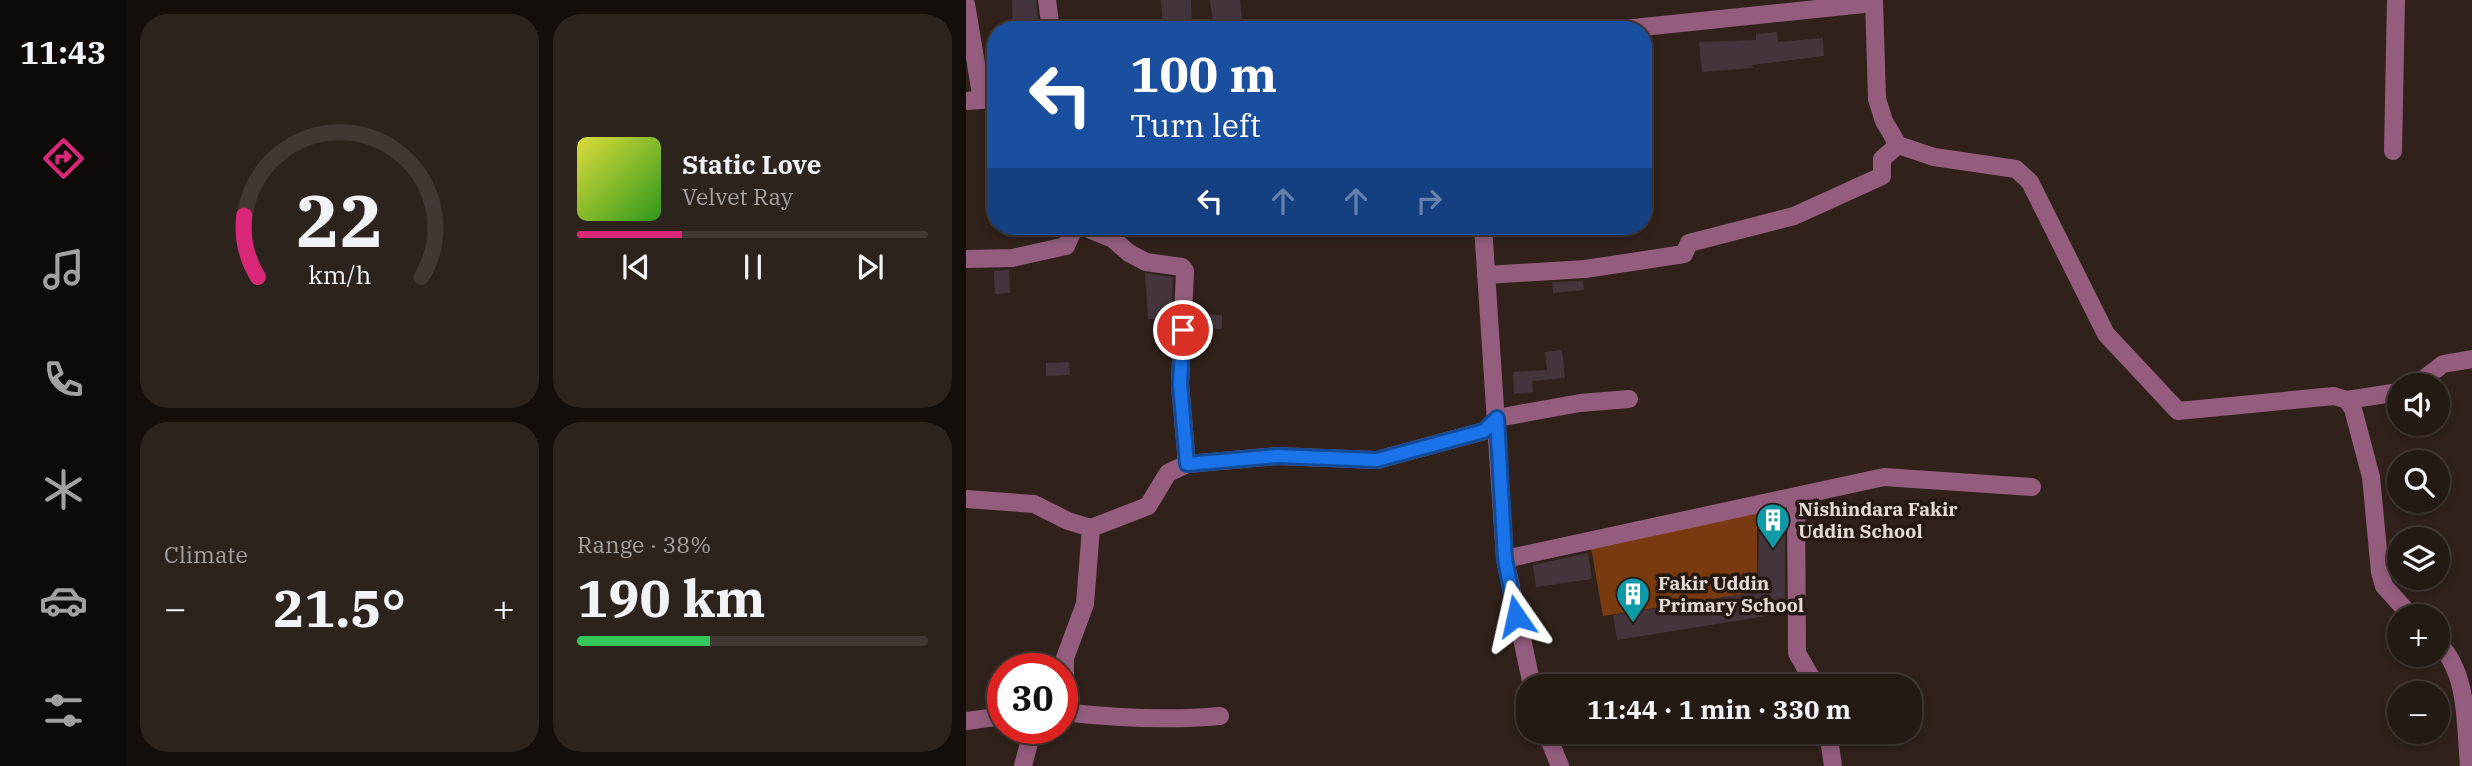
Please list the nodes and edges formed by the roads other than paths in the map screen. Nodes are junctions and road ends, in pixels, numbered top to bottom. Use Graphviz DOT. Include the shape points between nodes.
graph roads {
  1 [pos="1047,0"];
  2 [pos="2396,0"];
  3 [pos="1874,1"];
  4 [pos="966,4"];
  5 [pos="1050,21"];
  6 [pos="1652,26"];
  7 [pos="981,100"];
  8 [pos="1898,145"];
  9 [pos="2393,151"];
  10 [pos="1072,235"];
  11 [pos="1103,235"];
  12 [pos="1484,235"];
  13 [pos="966,259"];
  14 [pos="1486,275"];
  15 [pos="2472,359"];
  16 [pos="2431,373"];
  17 [pos="2387,394"];
  18 [pos="1629,399"];
  19 [pos="2347,400"];
  20 [pos="1497,418"];
  21 [pos="1187,464"];
  22 [pos="2032,487"];
  23 [pos="1796,498"];
  24 [pos="966,499"];
  25 [pos="1091,527"];
  26 [pos="1505,559"];
  27 [pos="2400,604"];
  28 [pos="1067,653"];
  29 [pos="2450,665"];
  30 [pos="1529,674"];
  31 [pos="1809,674"];
  32 [pos="1078,714"];
  33 [pos="1220,716"];
  34 [pos="987,718"];
  35 [pos="966,721"];
  36 [pos="1028,744"];
  37 [pos="1551,744"];
  38 [pos="1830,744"];
  39 [pos="1023,766"];
  40 [pos="1560,766"];
  41 [pos="1833,766"];
  42 [pos="2469,766"];
  1 -- 5 [label="street"];
  2 -- 9 [label="street"];
  3 -- 6 [label="street"];
  3 -- 8 [label="street" via="1877,99"];
  4 -- 7 [label="street"];
  8 -- 14 [label="street" via="1882,159 1882,176 1794,216 1689,243 1684,254 1585,269"];
  8 -- 19 [label="street" via="1934,157 2016,169 2030,182 2106,334 2178,411 2334,396"];
  10 -- 13 [label="street" via="1066,246 1012,258"];
  11 -- 21 [label="street" via="1146,262 1185,271 1180,384"];
  12 -- 14 [label="street"];
  14 -- 20 [label="street"];
  15 -- 16 [label="street" via="2443,364"];
  17 -- 19 [label="street"];
  18 -- 20 [label="street"];
  19 -- 27 [label="street" via="2371,477 2384,586"];
  20 -- 21 [label="street" via="1484,431 1377,460 1277,456"];
  20 -- 26 [label="street"];
  21 -- 25 [label="street" via="1168,473 1148,506"];
  22 -- 23 [label="street" via="1884,477"];
  23 -- 26 [label="street"];
  23 -- 31 [label="street" via="1797,653"];
  24 -- 25 [label="street" via="1034,505"];
  25 -- 28 [label="street" via="1085,604"];
  26 -- 30 [label="street"];
  29 -- 42 [label="street" via="2462,687"];
  32 -- 33 [label="street" via="1167,721"];
  34 -- 35 [label="street"];
  36 -- 39 [label="street"];
  37 -- 40 [label="street"];
  38 -- 41 [label="street"];
}
